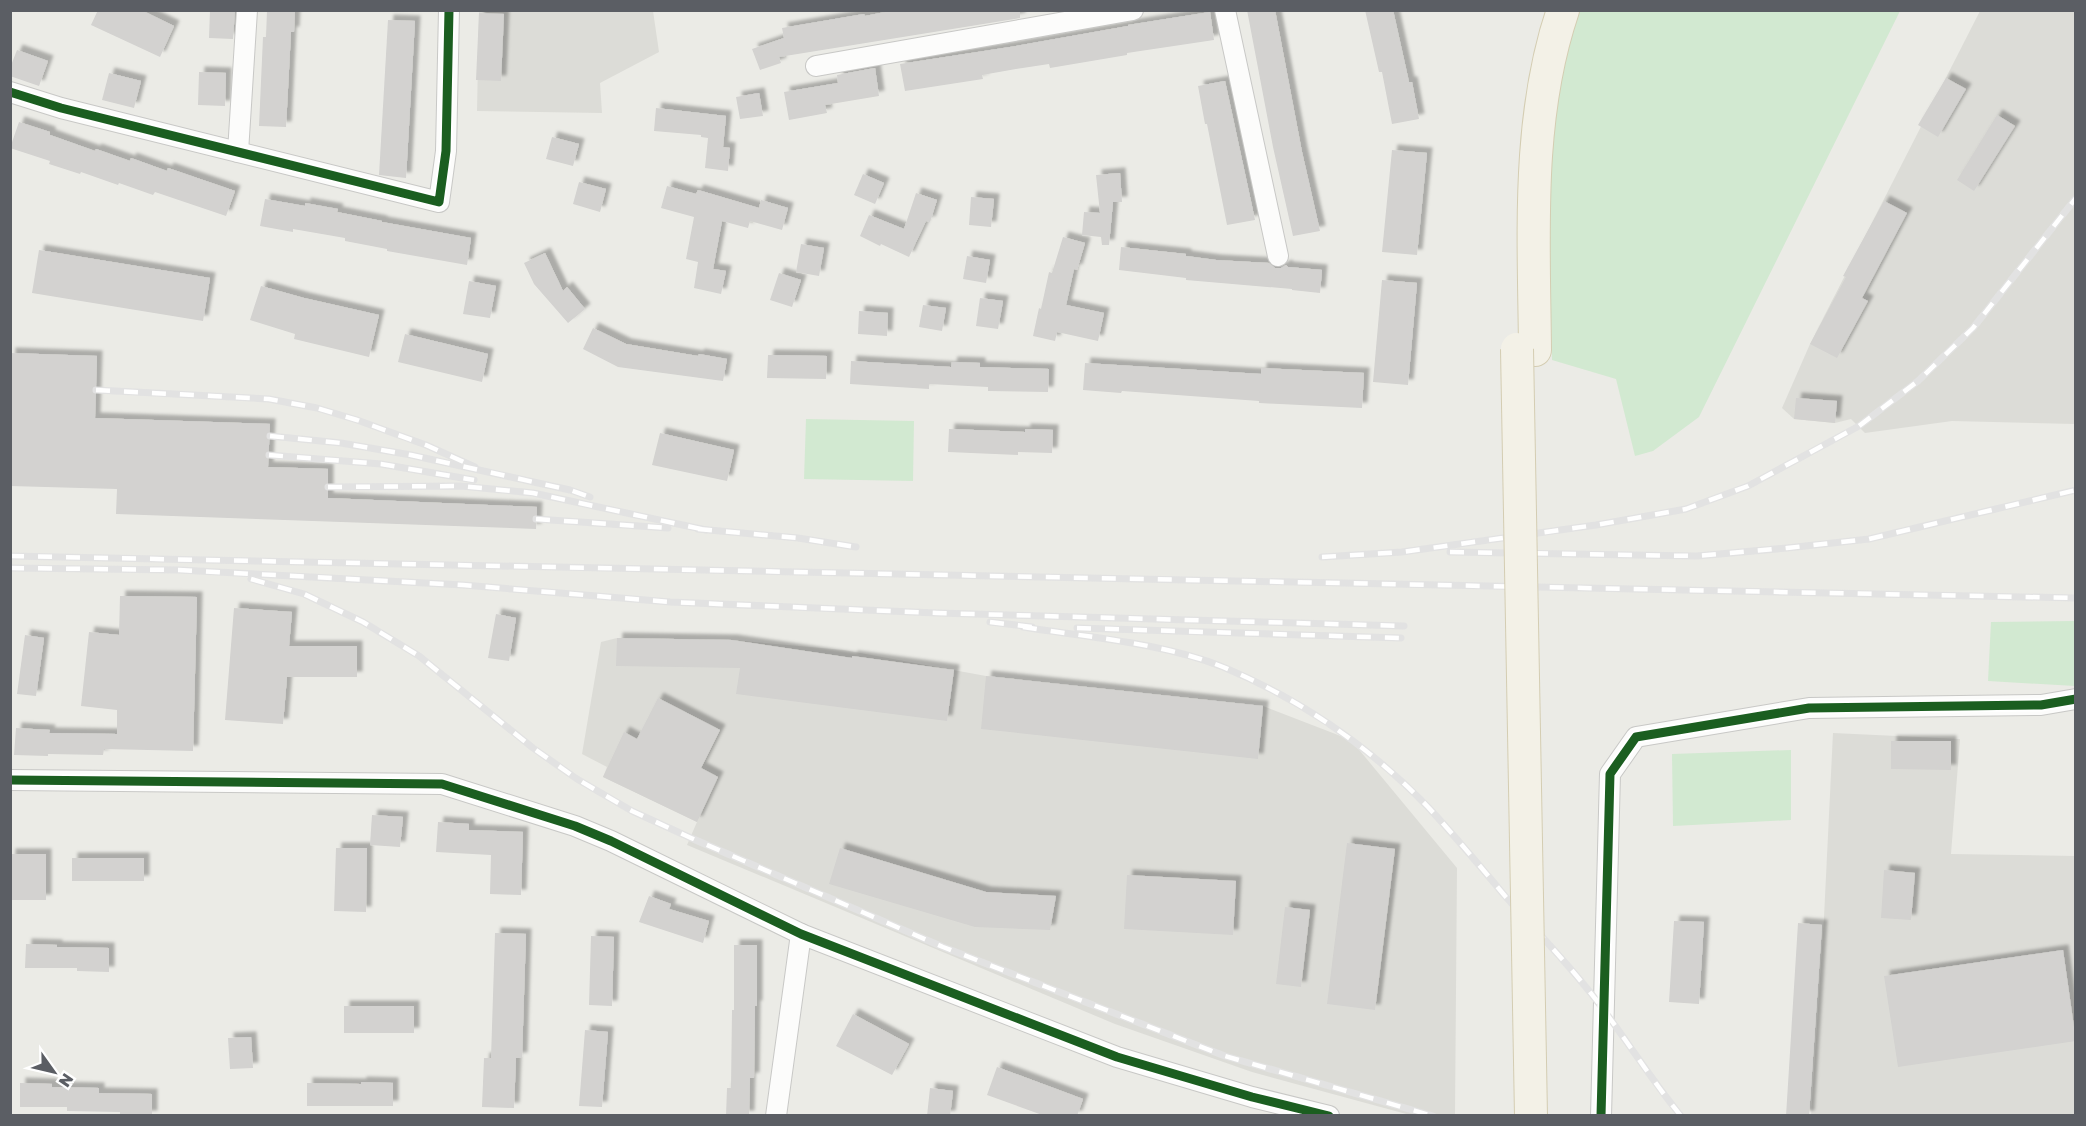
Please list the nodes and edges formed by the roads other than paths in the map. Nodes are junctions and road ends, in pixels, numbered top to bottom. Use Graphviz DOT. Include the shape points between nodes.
graph roads {
  1 [pos="247,10"];
  2 [pos="448,10"];
  3 [pos="1133,10"];
  4 [pos="1225,10"];
  5 [pos="1542,10"];
  6 [pos="1563,10"];
  7 [pos="816,66"];
  8 [pos="10,92"];
  9 [pos="238,152"];
  10 [pos="1278,256"];
  11 [pos="1526,350"];
  12 [pos="2076,699"];
  13 [pos="10,780"];
  14 [pos="801,934"];
  15 [pos="776,1116"];
  16 [pos="1329,1116"];
  17 [pos="1531,1116"];
  18 [pos="1548,1116"];
  19 [pos="1601,1116"];
  1 -- 9 [label="street"];
  2 -- 9 [label="street" via="446,151 439,202"];
  3 -- 7 [label="street"];
  4 -- 10 [label="street"];
  5 -- 11 [label="main road" via="1513,159"];
  6 -- 11 [label="main road" via="1544,90 1534,172"];
  8 -- 9 [label="street"];
  11 -- 17 [label="main road, bridge"];
  11 -- 18 [label="main road"];
  12 -- 19 [label="street" via="2041,705 1809,708 1636,737 1610,774"];
  13 -- 14 [label="street" via="442,784 611,841"];
  14 -- 15 [label="street"];
  14 -- 16 [label="street" via="1117,1058"];
}
